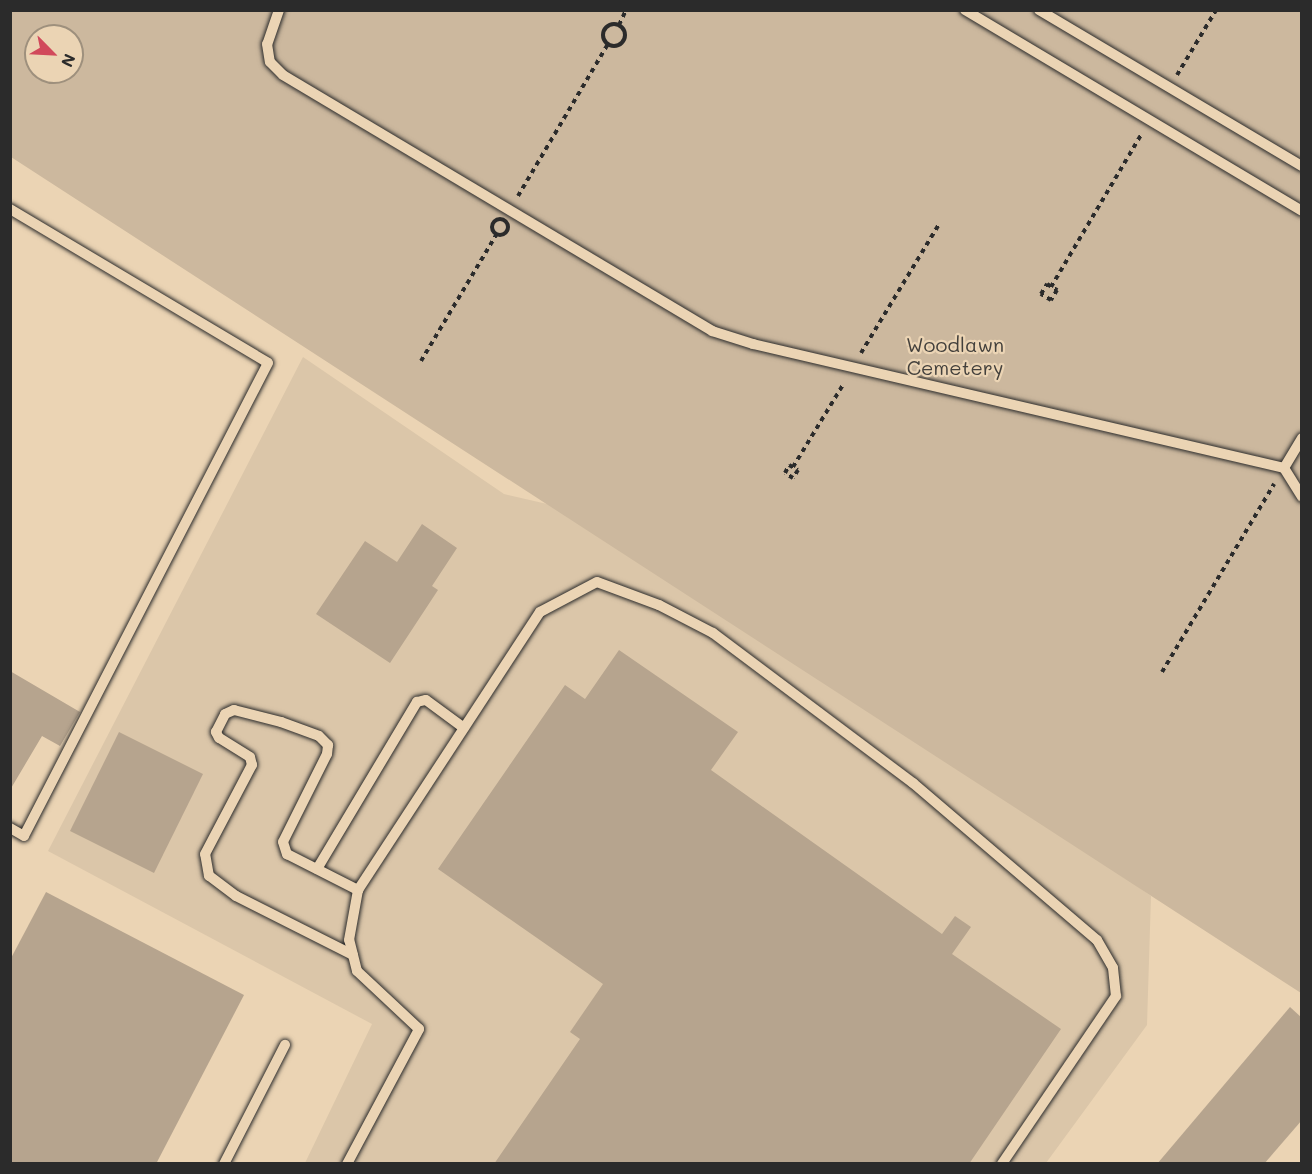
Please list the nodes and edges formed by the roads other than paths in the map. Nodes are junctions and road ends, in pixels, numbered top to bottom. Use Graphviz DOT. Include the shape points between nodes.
graph roads {
  1 [pos="279,10"];
  2 [pos="965,10"];
  3 [pos="1039,10"];
  4 [pos="1302,166"];
  5 [pos="10,209"];
  6 [pos="1302,211"];
  7 [pos="1302,438"];
  8 [pos="1284,468"];
  9 [pos="1302,497"];
  10 [pos="464,728"];
  11 [pos="10,828"];
  12 [pos="317,869"];
  13 [pos="358,890"];
  14 [pos="353,955"];
  15 [pos="285,1045"];
  16 [pos="224,1164"];
  17 [pos="348,1164"];
  18 [pos="1002,1164"];
  1 -- 8 [label="lane" via="268,34 267,54 283,75 712,331 853,368"];
  2 -- 6 [label="lane"];
  3 -- 4 [label="lane"];
  5 -- 11 [label="lane" via="268,363 24,836"];
  7 -- 8 [label="lane"];
  8 -- 9 [label="lane"];
  10 -- 12 [label="lane" via="426,700 417,702"];
  10 -- 13 [label="lane"];
  10 -- 18 [label="lane" via="540,612 597,582 659,605 712,633 913,783 1097,940 1113,968 1116,996"];
  12 -- 13 [label="lane"];
  12 -- 14 [label="lane" via="287,854 283,842 327,754 327,746 319,736 281,722 234,710 225,714 216,732 219,738 250,757 252,765 205,854 209,876 236,896"];
  13 -- 14 [label="lane" via="349,940"];
  14 -- 17 [label="lane" via="357,971 418,1029"];
  15 -- 16 [label="lane"];
}
